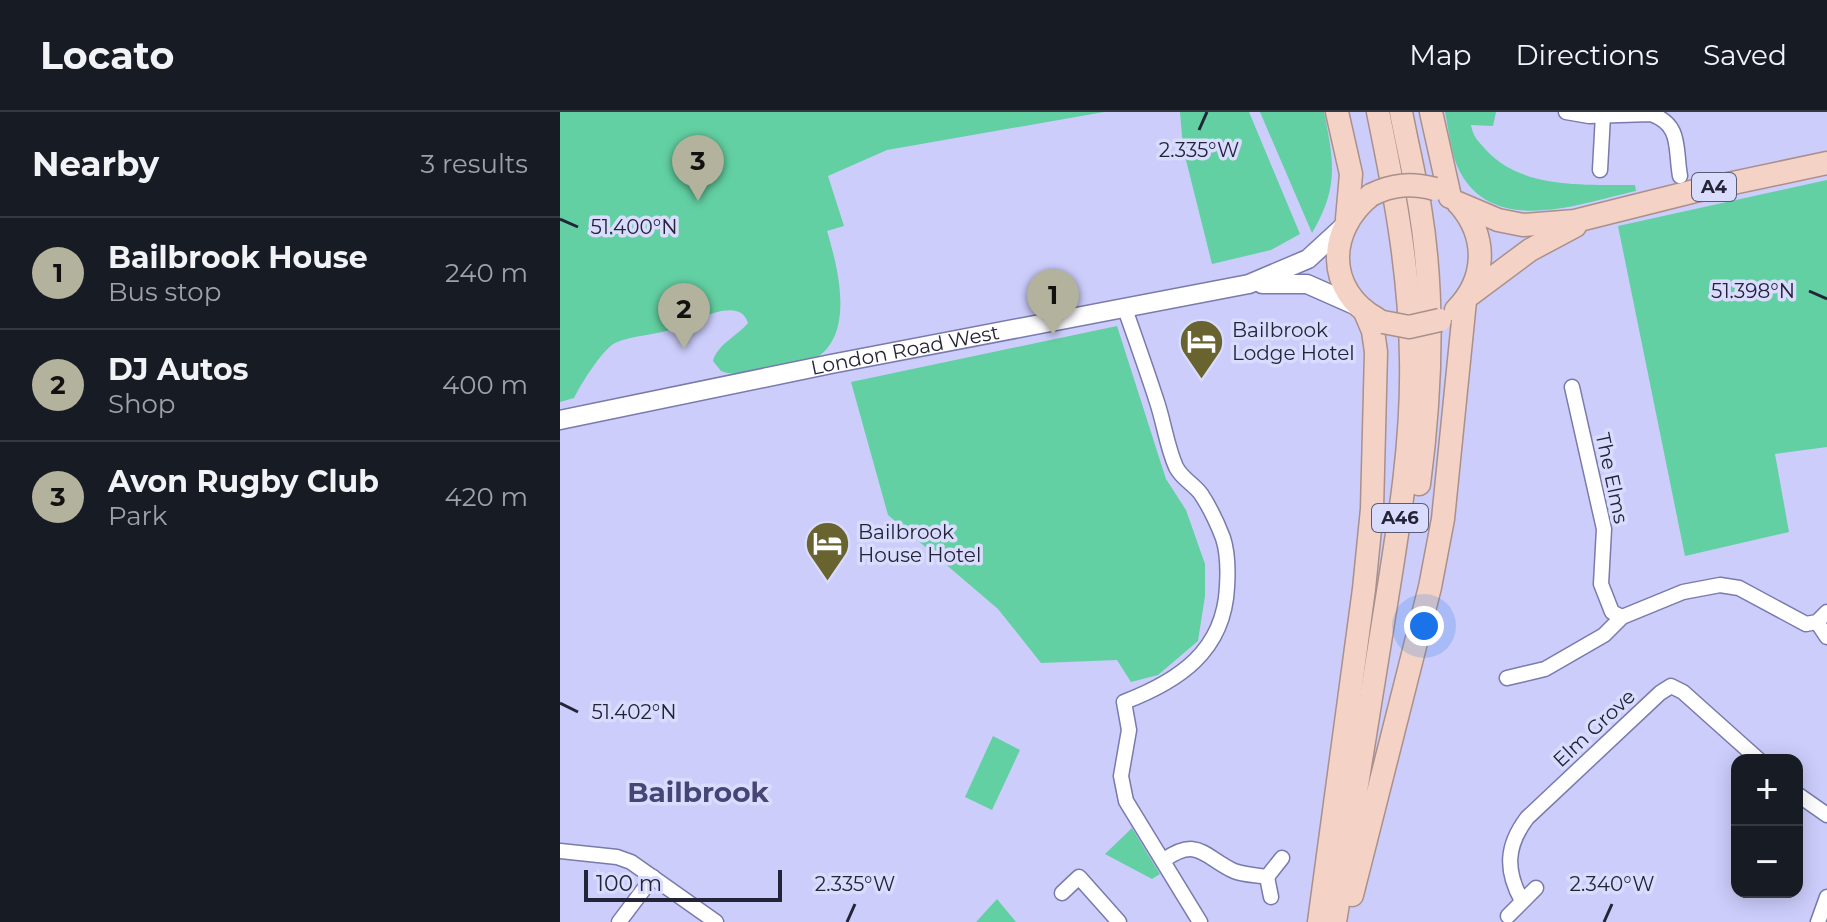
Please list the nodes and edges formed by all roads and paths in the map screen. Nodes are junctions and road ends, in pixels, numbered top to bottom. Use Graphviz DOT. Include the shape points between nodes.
graph roads {
  1 [pos="1337,112"];
  2 [pos="1378,112"];
  3 [pos="1401,112"];
  4 [pos="1431,112"];
  5 [pos="1566,112"];
  6 [pos="1603,115"];
  7 [pos="1827,163"];
  8 [pos="1600,170"];
  9 [pos="1687,183"];
  10 [pos="1448,197"];
  11 [pos="1591,218"];
  12 [pos="1346,223"];
  13 [pos="1249,284"];
  14 [pos="1467,298"];
  15 [pos="1125,309"];
  16 [pos="1369,313"];
  17 [pos="1572,387"];
  18 [pos="560,420"];
  19 [pos="1622,617"];
  20 [pos="1822,617"];
  21 [pos="1827,637"];
  22 [pos="1507,678"];
  23 [pos="1752,754"];
  24 [pos="1803,799"];
  25 [pos="1827,815"];
  26 [pos="560,851"];
  27 [pos="1282,858"];
  28 [pos="1164,860"];
  29 [pos="653,877"];
  30 [pos="1267,877"];
  31 [pos="1536,888"];
  32 [pos="1062,893"];
  33 [pos="1352,895"];
  34 [pos="1271,897"];
  35 [pos="1827,897"];
  36 [pos="1522,901"];
  37 [pos="1508,916"];
  38 [pos="619,922"];
  39 [pos="716,922"];
  40 [pos="1119,922"];
  41 [pos="1200,922"];
  42 [pos="1319,922"];
  43 [pos="1335,922"];
  44 [pos="1348,922"];
  45 [pos="1818,922"];
  1 -- 12 [label="highway" via="1351,174"];
  2 -- 43 [label="highway, A46" via="1401,221 1409,293 1409,432"];
  3 -- 33 [label="highway, A46" via="1421,210 1430,362 1411,544"];
  4 -- 10 [label="highway"];
  5 -- 6 [label="street"];
  6 -- 8 [label="street"];
  6 -- 9 [label="street" via="1651,114 1670,123"];
  7 -- 9 [label="highway, A4"];
  9 -- 11 [label="highway, A4" via="1670,197"];
  10 -- 11 [label="highway, A4" via="1498,220 1523,225"];
  10 -- 12 [label="highway, A4, bridge" via="1402,185 1386,188 1371,195"];
  10 -- 14 [label="highway" via="1467,214 1479,240 1480,269"];
  11 -- 14 [label="highway, A4" via="1530,250"];
  12 -- 13 [label="street, London Road West" via="1308,259"];
  12 -- 16 [label="highway" via="1338,243 1341,277 1348,293"];
  13 -- 15 [label="street, London Road West"];
  13 -- 16 [label="street, London Road West" via="1307,284"];
  14 -- 16 [label="highway, A4, bridge" via="1440,320 1409,327"];
  14 -- 33 [label="highway" via="1443,519 1430,587"];
  15 -- 18 [label="street, London Road West"];
  15 -- 28 [label="street" via="1175,465 1200,494 1223,537 1228,569 1219,625 1204,652 1181,674 1124,702 1129,730 1121,776 1126,801"];
  16 -- 42 [label="highway" via="1376,345 1372,509"];
  17 -- 19 [label="street, The Elms" via="1604,529 1601,584 1612,612"];
  19 -- 20 [label="street" via="1683,592 1720,585 1739,588 1806,624"];
  19 -- 22 [label="street" via="1604,635 1545,669"];
  20 -- 21 [label="street"];
  23 -- 36 [label="street, Elm Grove" via="1683,692 1671,686 1660,693 1518,830 1509,849 1509,870"];
  24 -- 25 [label="street"];
  26 -- 29 [label="street" via="617,857"];
  27 -- 30 [label="street"];
  28 -- 30 [label="street" via="1179,849 1197,848 1236,872"];
  28 -- 41 [label="street"];
  29 -- 38 [label="street"];
  29 -- 39 [label="street"];
  30 -- 34 [label="street"];
  31 -- 36 [label="street"];
  32 -- 40 [label="street" via="1079,877"];
  33 -- 44 [label="highway, A46"];
  35 -- 45 [label="street"];
  36 -- 37 [label="street"];
}
